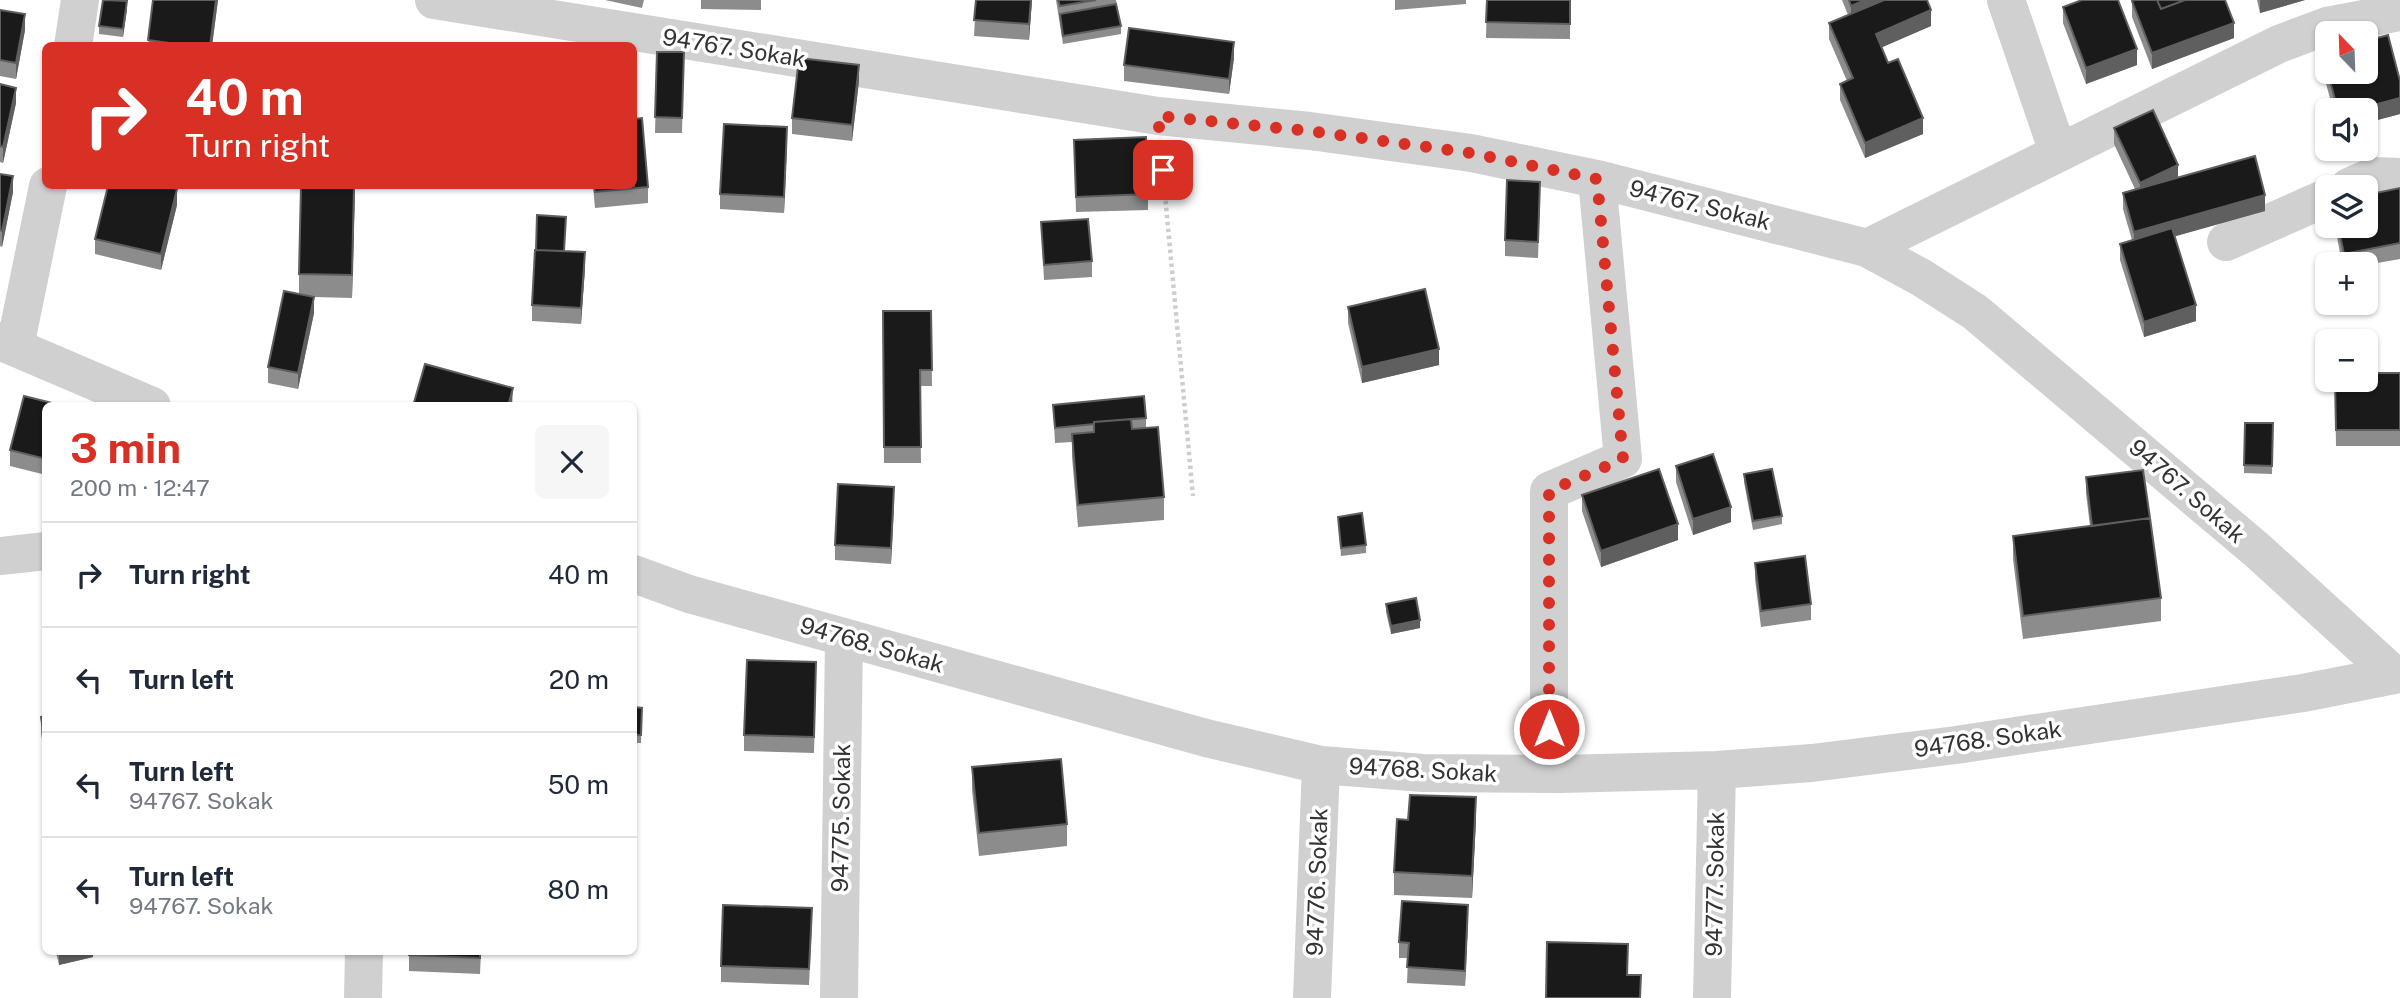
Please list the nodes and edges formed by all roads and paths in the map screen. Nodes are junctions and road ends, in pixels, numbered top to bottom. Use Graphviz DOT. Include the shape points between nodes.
graph roads {
  1 [pos="80,0"];
  2 [pos="434,0"];
  3 [pos="2006,0"];
  4 [pos="2400,12"];
  5 [pos="2327,13"];
  6 [pos="74,42"];
  7 [pos="1158,116"];
  8 [pos="2058,152"];
  9 [pos="2378,176"];
  10 [pos="2400,177"];
  11 [pos="1597,179"];
  12 [pos="47,189"];
  13 [pos="2315,203"];
  14 [pos="2226,242"];
  15 [pos="1867,248"];
  16 [pos="7,344"];
  17 [pos="143,402"];
  18 [pos="1193,496"];
  19 [pos="42,551"];
  20 [pos="0,556"];
  21 [pos="637,575"];
  22 [pos="844,638"];
  23 [pos="2397,674"];
  24 [pos="1549,729"];
  25 [pos="1321,765"];
  26 [pos="1717,770"];
  27 [pos="364,955"];
  28 [pos="363,998"];
  29 [pos="839,998"];
  30 [pos="1312,998"];
  31 [pos="1712,998"];
  1 -- 6 [label="street"];
  2 -- 7 [label="street, 94767. Sokak"];
  3 -- 8 [label="street"];
  4 -- 5 [label="street"];
  5 -- 8 [label="street" via="2279,44"];
  7 -- 11 [label="street, 94767. Sokak" via="1458,152"];
  7 -- 18 [label="path"];
  8 -- 15 [label="street"];
  9 -- 10 [label="street"];
  11 -- 15 [label="street, 94767. Sokak"];
  11 -- 24 [label="street" via="1623,459 1549,491"];
  12 -- 16 [label="street"];
  13 -- 14 [label="street"];
  15 -- 23 [label="street, 94767. Sokak" via="1975,312"];
  16 -- 17 [label="street"];
  19 -- 20 [label="street"];
  21 -- 22 [label="street, 94768. Sokak"];
  22 -- 25 [label="street, 94768. Sokak"];
  22 -- 29 [label="street, 94775. Sokak"];
  23 -- 26 [label="street, 94768. Sokak" via="2303,693 1956,745"];
  25 -- 26 [label="street, 94768. Sokak" via="1450,774"];
  25 -- 30 [label="street, 94776. Sokak"];
  26 -- 31 [label="street, 94777. Sokak"];
  27 -- 28 [label="street"];
}
